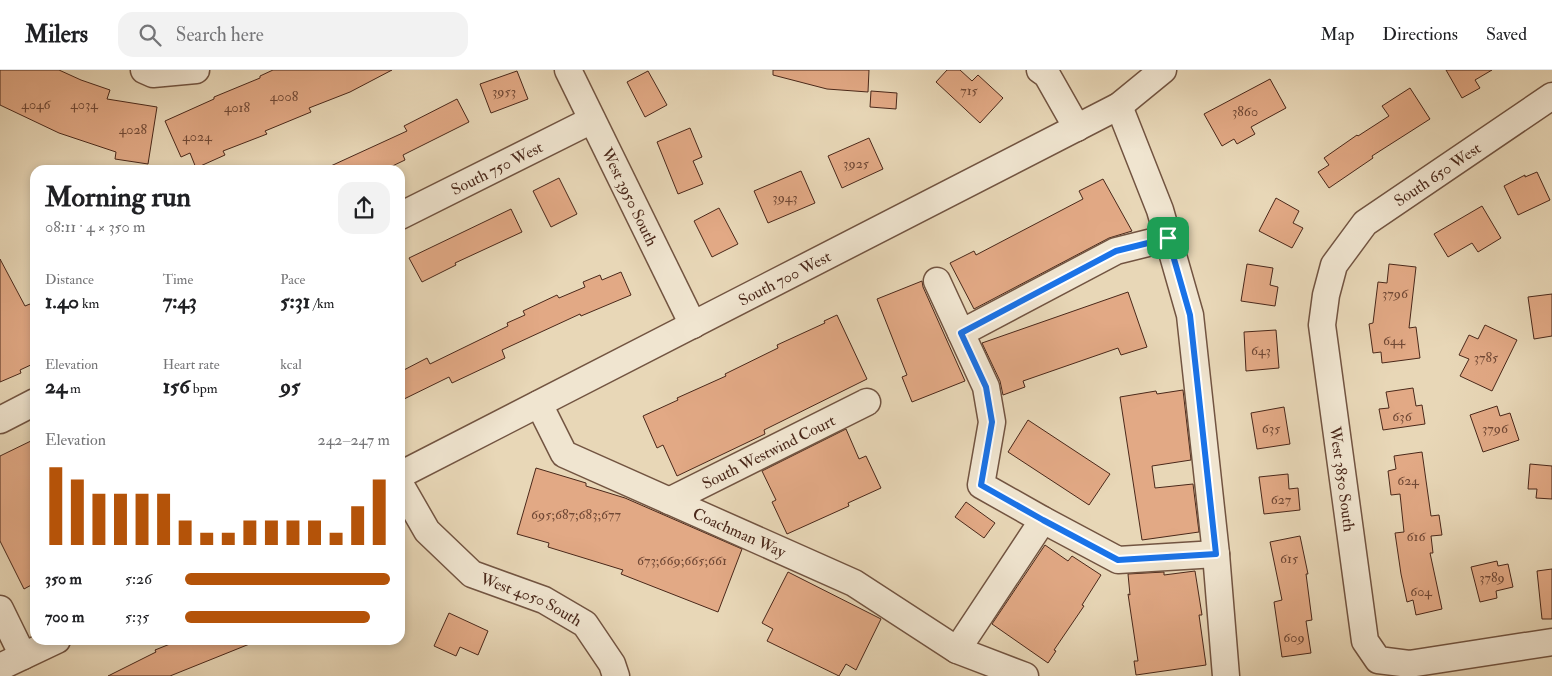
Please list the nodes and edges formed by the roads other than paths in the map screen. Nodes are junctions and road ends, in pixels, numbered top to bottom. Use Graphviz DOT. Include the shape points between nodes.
graph roads {
  1 [pos="144,70"];
  2 [pos="196,70"];
  3 [pos="568,70"];
  4 [pos="1040,70"];
  5 [pos="1163,70"];
  6 [pos="1552,96"];
  7 [pos="1119,106"];
  8 [pos="592,120"];
  9 [pos="1077,128"];
  10 [pos="405,214"];
  11 [pos="1168,238"];
  12 [pos="1334,265"];
  13 [pos="937,281"];
  14 [pos="693,325"];
  15 [pos="961,333"];
  16 [pos="867,402"];
  17 [pos="539,404"];
  18 [pos="30,405"];
  19 [pos="0,420"];
  20 [pos="405,472"];
  21 [pos="405,493"];
  22 [pos="669,501"];
  23 [pos="1043,520"];
  24 [pos="1216,554"];
  25 [pos="0,609"];
  26 [pos="1552,642"];
  27 [pos="47,645"];
  28 [pos="957,650"];
  29 [pos="11,662"];
  30 [pos="616,676"];
  31 [pos="1025,676"];
  32 [pos="1226,676"];
  1 -- 2 [label="street" via="153,74"];
  3 -- 8 [label="street, West 3950 South"];
  4 -- 9 [label="street" via="1047,75"];
  5 -- 7 [label="street, South 700 West"];
  6 -- 12 [label="street, South 650 West" via="1365,223"];
  7 -- 9 [label="street, South 700 West"];
  7 -- 11 [label="street"];
  8 -- 10 [label="street, South 750 West"];
  8 -- 14 [label="street, West 3950 South"];
  9 -- 14 [label="street, South 700 West"];
  11 -- 15 [label="street" via="1116,251"];
  11 -- 24 [label="street" via="1190,315"];
  12 -- 26 [label="street, West 3850 South" via="1322,325 1365,641 1378,660 1409,664"];
  13 -- 15 [label="street"];
  14 -- 17 [label="street, South 700 West"];
  15 -- 23 [label="street" via="986,387 992,422 981,485"];
  16 -- 22 [label="street, South Westwind Court"];
  17 -- 20 [label="street, South 700 West"];
  17 -- 22 [label="street, Coachman Way" via="564,454"];
  18 -- 19 [label="street"];
  21 -- 30 [label="street, West 4050 South" via="427,531 472,574 544,600 585,624 612,664"];
  22 -- 28 [label="street, Coachman Way" via="854,583"];
  23 -- 24 [label="street" via="1118,560"];
  23 -- 28 [label="street"];
  24 -- 32 [label="street"];
  25 -- 29 [label="street"];
  27 -- 29 [label="street"];
  28 -- 31 [label="street, Coachman Way"];
}
